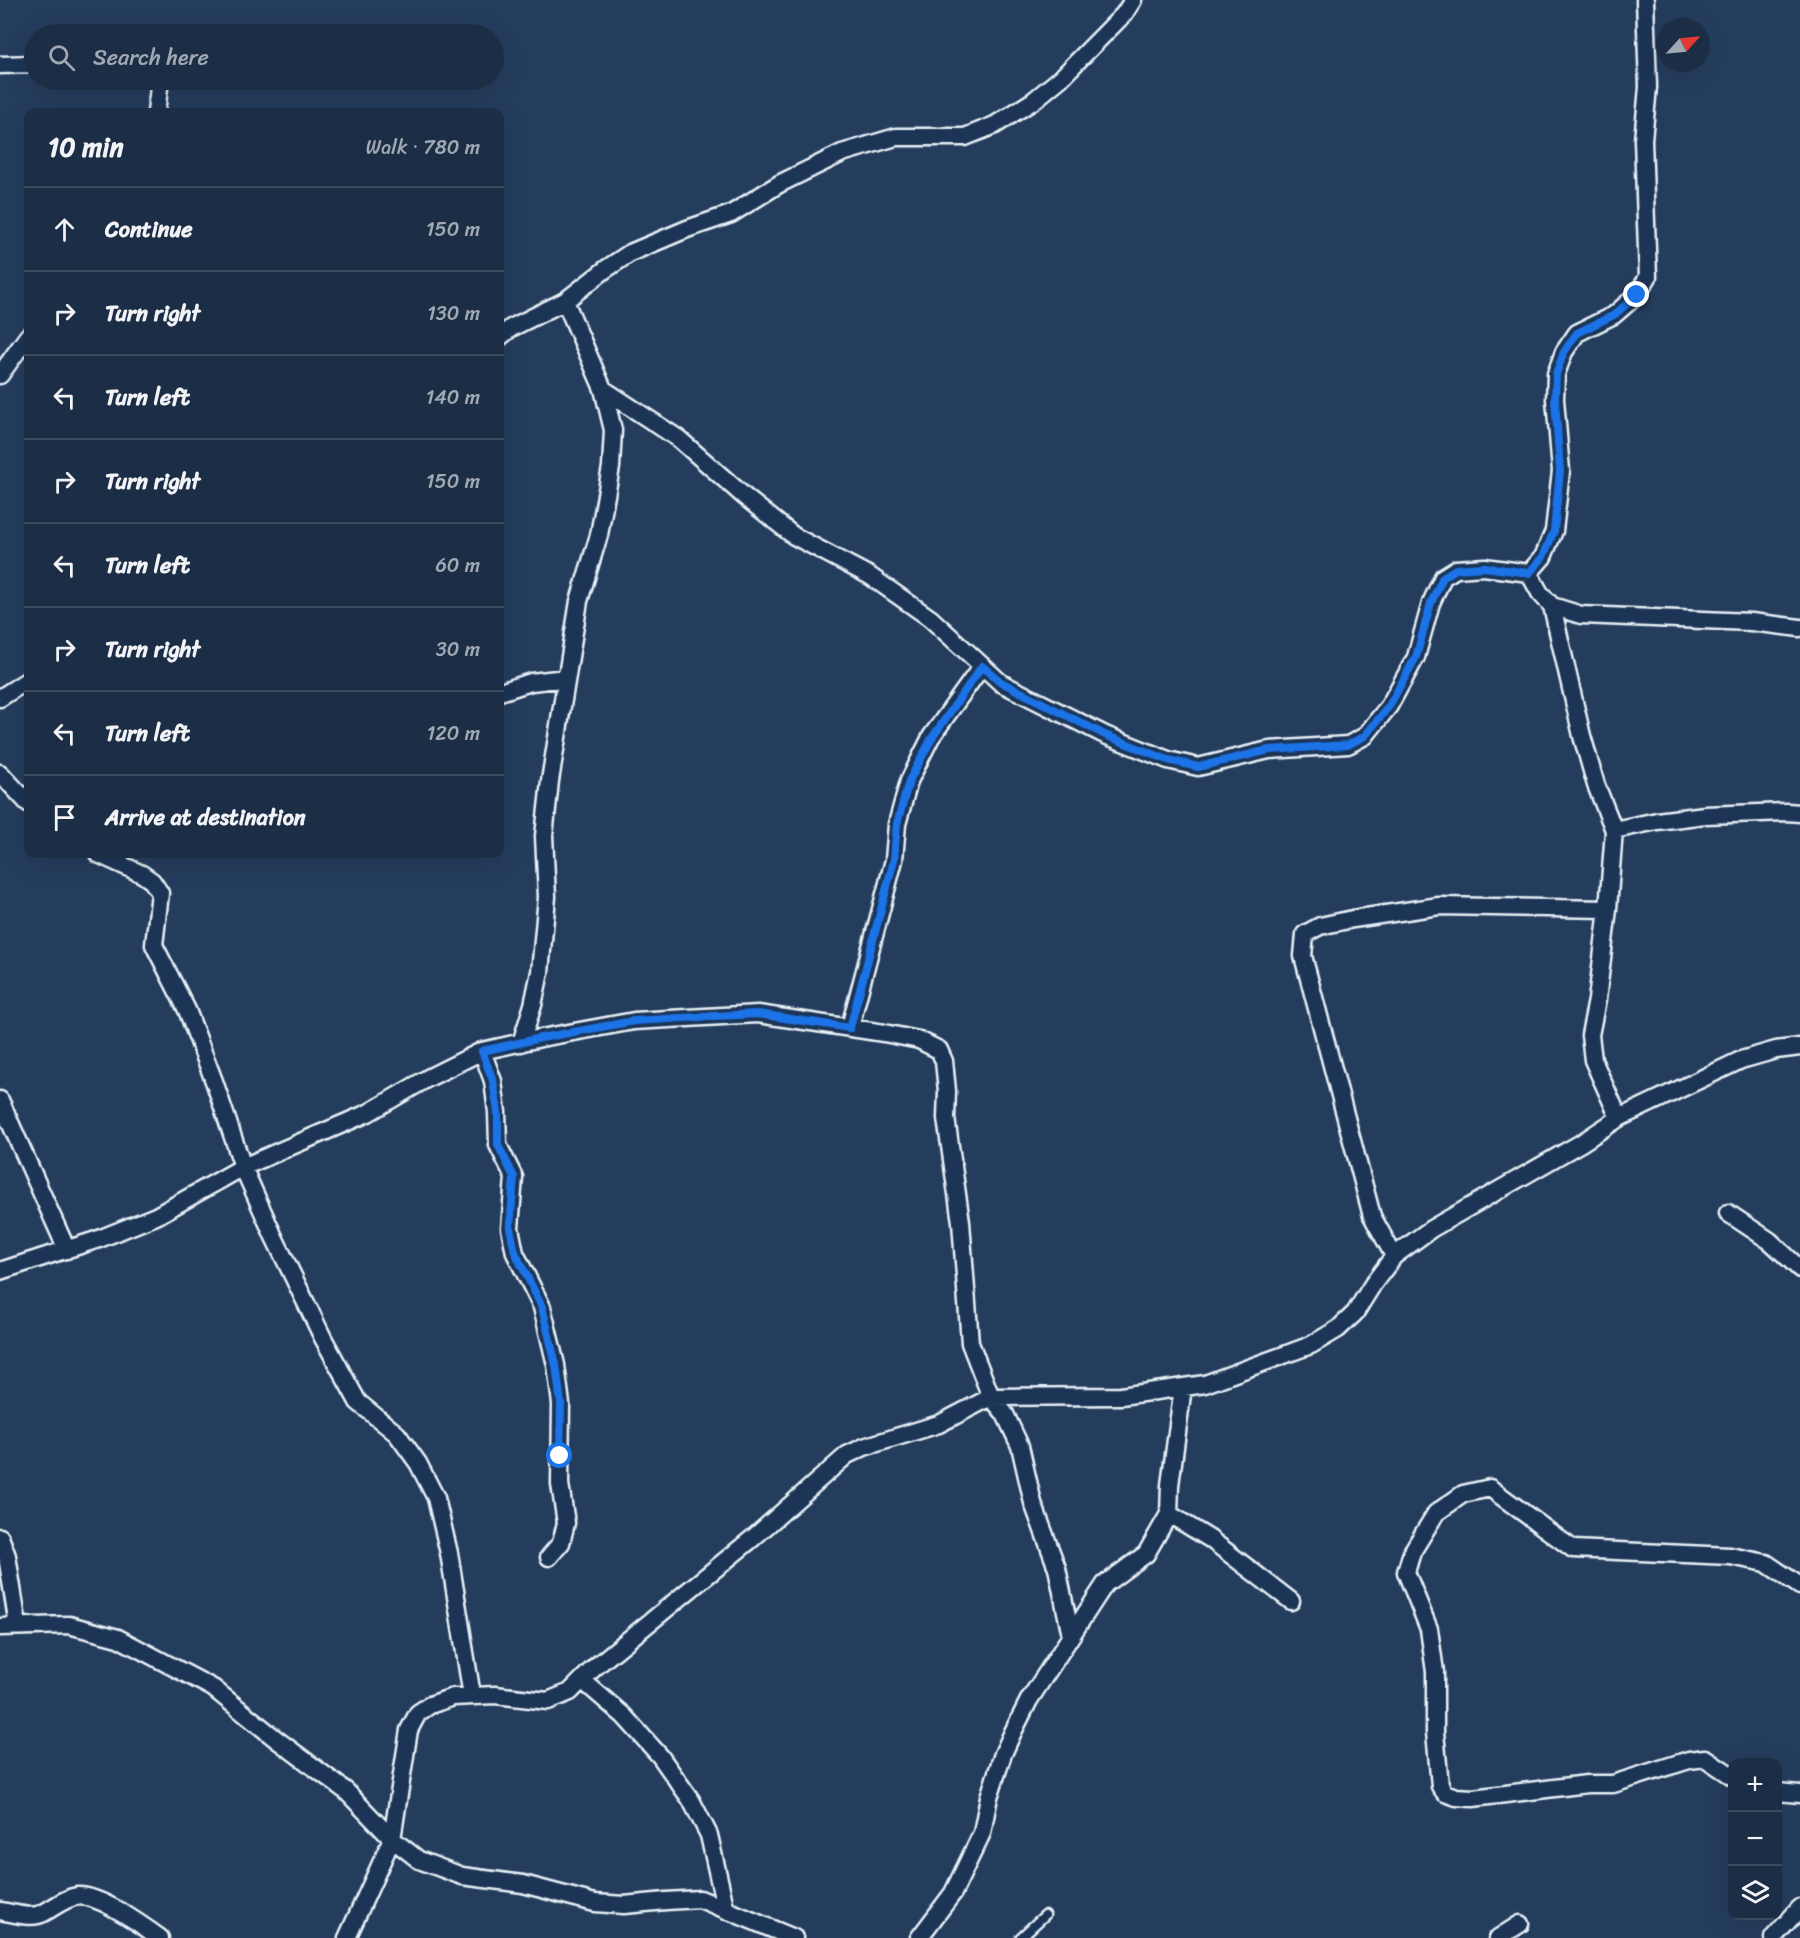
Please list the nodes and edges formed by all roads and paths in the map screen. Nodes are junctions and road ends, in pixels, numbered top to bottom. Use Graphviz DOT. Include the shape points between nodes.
graph roads {
  1 [pos="1132,0"];
  2 [pos="1645,0"];
  3 [pos="24,64"];
  4 [pos="0,65"];
  5 [pos="159,90"];
  6 [pos="156,108"];
  7 [pos="565,301"];
  8 [pos="504,334"];
  9 [pos="24,342"];
  10 [pos="0,375"];
  11 [pos="603,389"];
  12 [pos="1529,573"];
  13 [pos="1552,606"];
  14 [pos="1800,628"];
  15 [pos="982,666"];
  16 [pos="567,678"];
  17 [pos="24,683"];
  18 [pos="504,691"];
  19 [pos="0,698"];
  20 [pos="0,773"];
  21 [pos="24,799"];
  22 [pos="1800,813"];
  23 [pos="1614,830"];
  24 [pos="107,858"];
  25 [pos="1608,909"];
  26 [pos="850,1028"];
  27 [pos="521,1042"];
  28 [pos="1800,1047"];
  29 [pos="482,1051"];
  30 [pos="0,1100"];
  31 [pos="1619,1119"];
  32 [pos="243,1167"];
  33 [pos="1728,1213"];
  34 [pos="67,1250"];
  35 [pos="1394,1256"];
  36 [pos="1800,1269"];
  37 [pos="0,1271"];
  38 [pos="1183,1387"];
  39 [pos="991,1397"];
  40 [pos="1169,1514"];
  41 [pos="0,1537"];
  42 [pos="549,1557"];
  43 [pos="1800,1586"];
  44 [pos="1291,1601"];
  45 [pos="18,1626"];
  46 [pos="0,1627"];
  47 [pos="1071,1636"];
  48 [pos="582,1680"];
  49 [pos="472,1696"];
  50 [pos="1728,1773"];
  51 [pos="1782,1792"];
  52 [pos="1800,1794"];
  53 [pos="392,1839"];
  54 [pos="1800,1908"];
  55 [pos="0,1911"];
  56 [pos="726,1911"];
  57 [pos="1045,1915"];
  58 [pos="1520,1924"];
  59 [pos="160,1938"];
  60 [pos="347,1938"];
  61 [pos="794,1938"];
  62 [pos="919,1938"];
  63 [pos="1020,1938"];
  64 [pos="1498,1938"];
  65 [pos="1773,1938"];
  1 -- 7 [label="street" via="1124,14 1061,78 995,125 965,137 896,136 842,153 779,184 731,214 630,253"];
  2 -- 12 [label="street" via="1648,87 1643,140 1648,277 1637,295 1614,315 1577,333 1564,352 1556,374 1560,471 1554,531 1543,557"];
  3 -- 4 [label="street"];
  5 -- 6 [label="street"];
  7 -- 8 [label="street"];
  7 -- 11 [label="street"];
  9 -- 10 [label="street"];
  11 -- 15 [label="street" via="679,439 794,536 870,576 930,618"];
  11 -- 16 [label="street" via="613,430 611,467 599,535 579,602"];
  12 -- 13 [label="street"];
  12 -- 15 [label="street" via="1484,567 1456,569 1443,577 1431,603 1416,657 1389,706 1365,736 1348,745 1269,750 1198,767 1168,760 1105,735 1001,682"];
  13 -- 14 [label="street" via="1581,615 1751,622"];
  13 -- 23 [label="street" via="1582,736"];
  15 -- 26 [label="street" via="932,738 909,781 897,824 894,860"];
  16 -- 18 [label="street" via="531,682"];
  16 -- 27 [label="street" via="544,836 547,897 540,972"];
  17 -- 19 [label="street"];
  20 -- 21 [label="street"];
  22 -- 23 [label="street" via="1705,815"];
  23 -- 25 [label="street"];
  24 -- 32 [label="street" via="142,874 160,892 154,945 188,1010"];
  25 -- 31 [label="street" via="1590,1035 1593,1060"];
  25 -- 35 [label="street" via="1439,906 1353,919 1320,926 1305,934 1303,956 1372,1216"];
  26 -- 27 [label="street" via="758,1014 634,1021"];
  26 -- 39 [label="street" via="919,1040 939,1050 944,1061 946,1118 961,1222 970,1343"];
  27 -- 29 [label="street"];
  28 -- 31 [label="street" via="1741,1060"];
  29 -- 32 [label="street" via="368,1113"];
  29 -- 42 [label="street" via="493,1081 498,1145 514,1177 510,1228 515,1252 542,1307 556,1365 561,1404 560,1484 566,1523 561,1543"];
  30 -- 34 [label="street"];
  31 -- 35 [label="street" via="1431,1229"];
  32 -- 34 [label="street" via="156,1216"];
  32 -- 49 [label="street" via="323,1338 358,1402 397,1434 436,1498"];
  33 -- 36 [label="street" via="1770,1241"];
  34 -- 37 [label="street"];
  35 -- 38 [label="street" via="1355,1313 1338,1329 1311,1345 1205,1384"];
  38 -- 39 [label="street" via="1121,1396"];
  38 -- 40 [label="street"];
  39 -- 47 [label="street" via="1005,1413 1020,1446 1033,1503 1057,1568"];
  39 -- 48 [label="street" via="939,1424 847,1455 753,1539"];
  40 -- 44 [label="street" via="1210,1539"];
  40 -- 47 [label="street" via="1146,1554 1105,1584"];
  41 -- 45 [label="street" via="7,1556"];
  43 -- 50 [label="street" via="1766,1563 1730,1556 1573,1549 1490,1488 1463,1494 1437,1514 1412,1552 1406,1572 1429,1629 1435,1672 1438,1770 1445,1793 1473,1798 1613,1784 1705,1758"];
  45 -- 46 [label="street"];
  45 -- 53 [label="street" via="69,1625 118,1638 213,1688 346,1791"];
  47 -- 62 [label="street" via="1012,1732 989,1797 982,1833 954,1893"];
  48 -- 49 [label="street" via="570,1692 548,1701"];
  48 -- 56 [label="street" via="624,1716 660,1756 691,1800 709,1835"];
  49 -- 53 [label="street" via="453,1696 418,1713 409,1730"];
  51 -- 52 [label="street"];
  53 -- 56 [label="street" via="419,1860 462,1876 523,1884 595,1903 624,1905 700,1899"];
  53 -- 60 [label="street"];
  54 -- 65 [label="street"];
  55 -- 59 [label="street" via="28,1916 44,1914 58,1903 79,1896 100,1900"];
  56 -- 61 [label="street"];
  57 -- 63 [label="lane"];
  58 -- 64 [label="street"];
}
